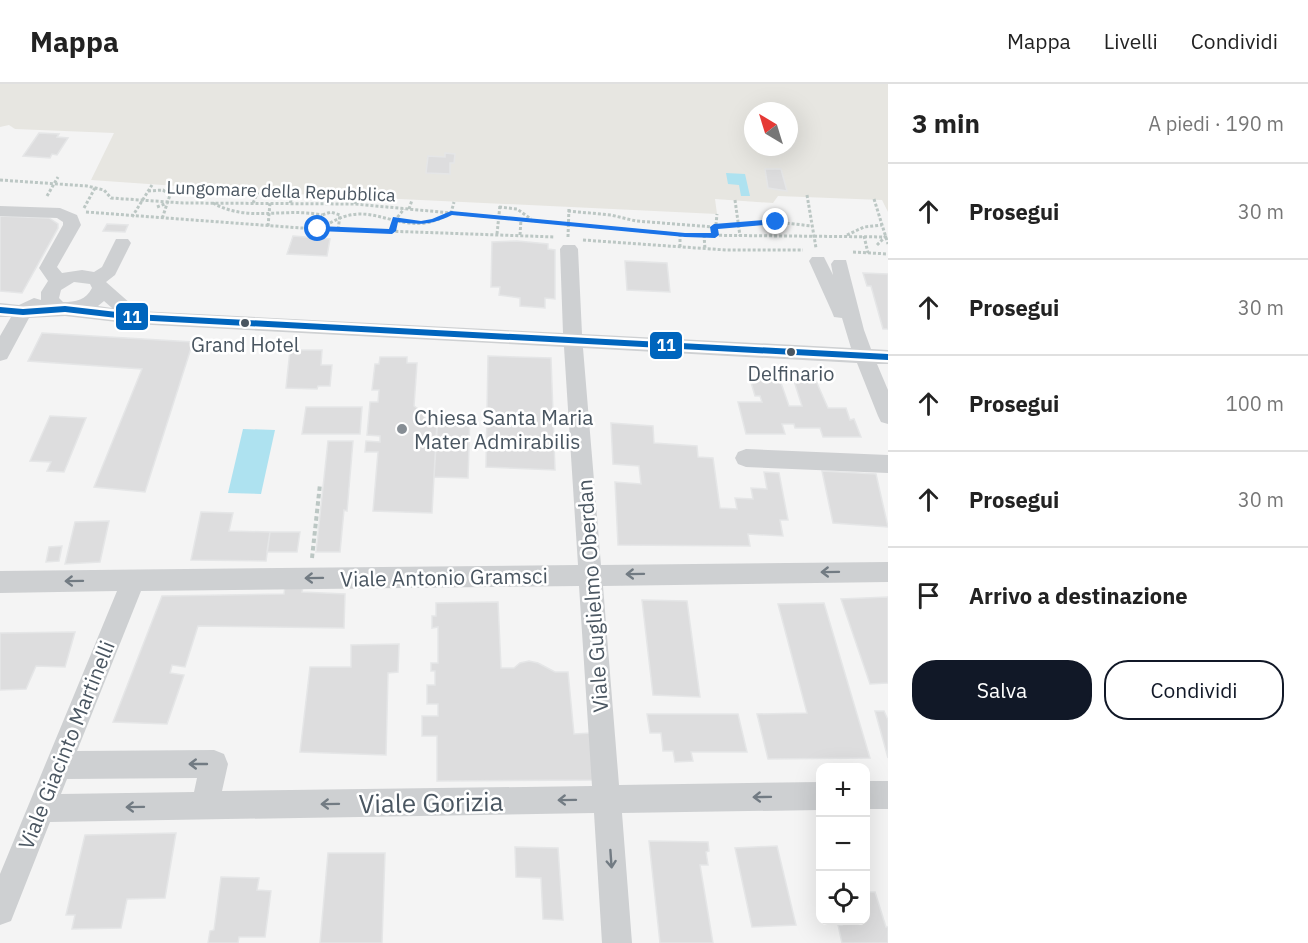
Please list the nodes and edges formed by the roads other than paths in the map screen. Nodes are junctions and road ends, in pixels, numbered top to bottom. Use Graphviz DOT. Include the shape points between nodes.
graph roads {
  1 [pos="0,211"];
  2 [pos="572,242"];
  3 [pos="122,243"];
  4 [pos="820,254"];
  5 [pos="842,257"];
  6 [pos="60,284"];
  7 [pos="98,284"];
  8 [pos="65,309"];
  9 [pos="0,310"];
  10 [pos="23,312"];
  11 [pos="134,317"];
  12 [pos="854,330"];
  13 [pos="573,340"];
  14 [pos="0,354"];
  15 [pos="865,356"];
  16 [pos="888,357"];
  17 [pos="888,416"];
  18 [pos="746,458"];
  19 [pos="888,464"];
  20 [pos="888,572"];
  21 [pos="590,575"];
  22 [pos="133,580"];
  23 [pos="0,582"];
  24 [pos="58,765"];
  25 [pos="870,795"];
  26 [pos="888,795"];
  27 [pos="816,796"];
  28 [pos="606,799"];
  29 [pos="205,806"];
  30 [pos="41,808"];
  31 [pos="0,910"];
  32 [pos="617,943"];
  1 -- 6 [label="street" via="82,216"];
  2 -- 13 [label="street, Viale Guglielmo Oberdan"];
  3 -- 7 [label="street"];
  4 -- 12 [label="street" via="836,304"];
  5 -- 12 [label="street"];
  6 -- 7 [label="street" via="85,275"];
  6 -- 8 [label="street" via="53,304"];
  6 -- 10 [label="street"];
  7 -- 8 [label="street" via="99,294 89,304"];
  7 -- 11 [label="street"];
  8 -- 10 [label="street"];
  8 -- 11 [label="street"];
  9 -- 10 [label="street"];
  10 -- 14 [label="street"];
  11 -- 13 [label="street" via="259,318"];
  12 -- 15 [label="street"];
  13 -- 15 [label="street"];
  13 -- 21 [label="street, Viale Guglielmo Oberdan"];
  15 -- 16 [label="street"];
  15 -- 17 [label="street"];
  18 -- 19 [label="street"];
  20 -- 21 [label="street, Viale Antonio Gramsci, one-way"];
  21 -- 22 [label="street, Viale Antonio Gramsci, one-way"];
  21 -- 28 [label="street, Viale Guglielmo Oberdan"];
  22 -- 23 [label="street, Viale Antonio Gramsci, one-way"];
  22 -- 24 [label="street, Viale Giacinto Martinelli"];
  29 -- 24 [label="street, one-way" via="214,764"];
  24 -- 30 [label="street, Viale Giacinto Martinelli"];
  25 -- 26 [label="street"];
  27 -- 28 [label="street, Viale Gorizia, one-way"];
  28 -- 29 [label="street, Viale Gorizia, one-way"];
  28 -- 32 [label="street, Viale Guglielmo Oberdan, one-way"];
  29 -- 30 [label="street, Viale Gorizia, one-way"];
  30 -- 31 [label="street, Viale Giacinto Martinelli"];
}
